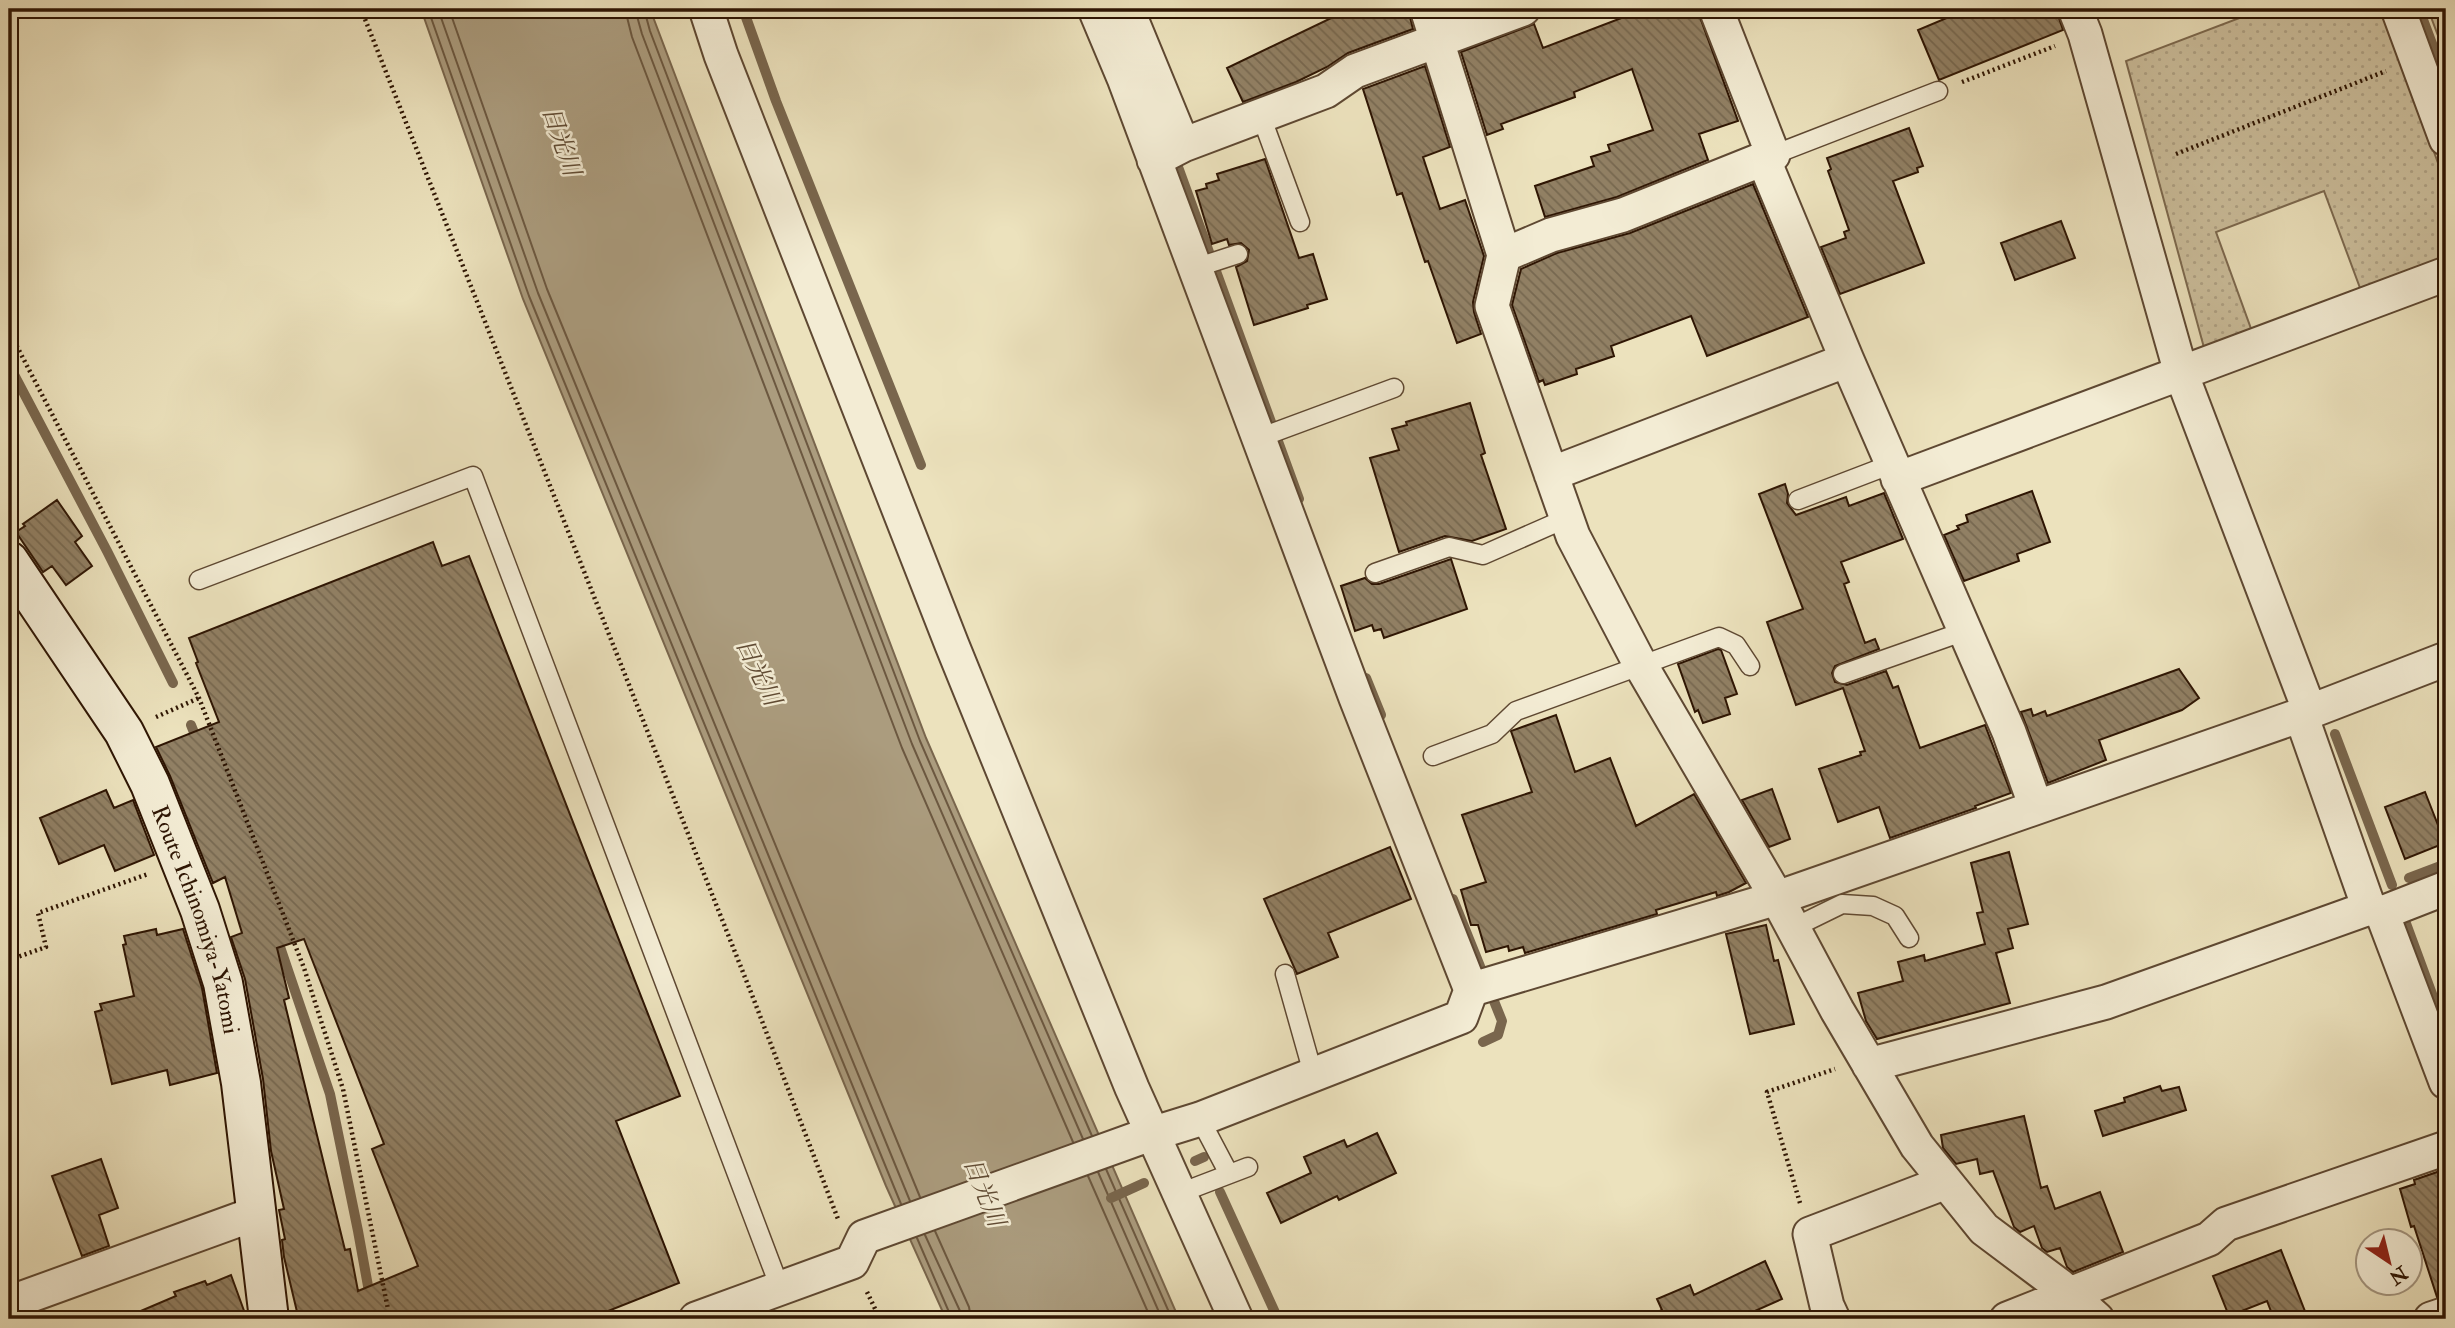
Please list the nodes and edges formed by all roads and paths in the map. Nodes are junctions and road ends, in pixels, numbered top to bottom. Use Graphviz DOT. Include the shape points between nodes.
graph roads {
  1 [pos="361,9"];
  2 [pos="706,9"];
  3 [pos="1094,9"];
  4 [pos="1127,9"];
  5 [pos="1427,9"];
  6 [pos="1524,9"];
  7 [pos="1716,9"];
  8 [pos="2398,9"];
  9 [pos="2080,22"];
  10 [pos="1438,41"];
  11 [pos="2416,59"];
  12 [pos="1938,91"];
  13 [pos="1261,116"];
  14 [pos="2446,139"];
  15 [pos="1170,152"];
  16 [pos="2176,154"];
  17 [pos="1768,156"];
  18 [pos="1300,222"];
  19 [pos="1504,255"];
  20 [pos="2446,274"];
  21 [pos="9,331"];
  22 [pos="1847,359"];
  23 [pos="2181,373"];
  24 [pos="1394,388"];
  25 [pos="1269,435"];
  26 [pos="1895,472"];
  27 [pos="1551,474"];
  28 [pos="1798,500"];
  29 [pos="1567,518"];
  30 [pos="9,561"];
  31 [pos="1375,573"];
  32 [pos="199,580"];
  33 [pos="1965,631"];
  34 [pos="2446,659"];
  35 [pos="1640,664"];
  36 [pos="1750,666"];
  37 [pos="1843,674"];
  38 [pos="199,698"];
  39 [pos="2306,713"];
  40 [pos="124,732"];
  41 [pos="1433,756"];
  42 [pos="2036,807"];
  43 [pos="182,862"];
  44 [pos="2446,888"];
  45 [pos="1777,898"];
  46 [pos="2376,910"];
  47 [pos="1793,928"];
  48 [pos="1909,938"];
  49 [pos="9,960"];
  50 [pos="1285,974"];
  51 [pos="1472,989"];
  52 [pos="1868,1062"];
  53 [pos="1314,1077"];
  54 [pos="2446,1082"];
  55 [pos="1203,1125"];
  56 [pos="1147,1135"];
  57 [pos="2446,1148"];
  58 [pos="1248,1167"];
  59 [pos="1225,1168"];
  60 [pos="1946,1182"];
  61 [pos="1180,1193"];
  62 [pos="257,1213"];
  63 [pos="1810,1234"];
  64 [pos="858,1249"];
  65 [pos="780,1288"];
  66 [pos="2070,1294"];
  67 [pos="9,1303"];
  68 [pos="2446,1314"];
  69 [pos="269,1319"];
  70 [pos="390,1319"];
  71 [pos="696,1319"];
  72 [pos="1236,1319"];
  73 [pos="1833,1319"];
  74 [pos="2007,1319"];
  75 [pos="2097,1319"];
  76 [pos="2431,1319"];
  1 -- 64 [label="path" via="840,1226"];
  2 -- 56 [label="street"];
  3 -- 15 [label="street" via="1124,78"];
  4 -- 15 [label="street"];
  5 -- 10 [label="street"];
  6 -- 10 [label="street"];
  7 -- 17 [label="street"];
  8 -- 11 [label="street"];
  9 -- 12 [label="path"];
  9 -- 23 [label="street"];
  10 -- 13 [label="street" via="1355,71 1326,91"];
  10 -- 19 [label="street"];
  11 -- 14 [label="street"];
  11 -- 16 [label="path"];
  12 -- 17 [label="lane"];
  13 -- 15 [label="street"];
  13 -- 18 [label="lane"];
  15 -- 25 [label="street" via="1215,262"];
  17 -- 19 [label="street" via="1623,215 1551,235"];
  17 -- 22 [label="street"];
  19 -- 27 [label="street" via="1492,306"];
  20 -- 23 [label="street"];
  21 -- 38 [label="path"];
  22 -- 26 [label="street"];
  22 -- 27 [label="street"];
  23 -- 26 [label="street"];
  23 -- 39 [label="street"];
  24 -- 25 [label="lane"];
  25 -- 51 [label="street" via="1361,711"];
  26 -- 28 [label="lane"];
  26 -- 33 [label="street"];
  27 -- 29 [label="street"];
  29 -- 31 [label="lane" via="1483,555 1449,547"];
  29 -- 35 [label="street"];
  30 -- 40 [label="main road, Route Ichinomiya-Yatomi"];
  32 -- 65 [label="lane" via="473,476"];
  33 -- 37 [label="lane"];
  33 -- 42 [label="street"];
  34 -- 39 [label="street"];
  35 -- 36 [label="lane" via="1719,636 1736,645"];
  35 -- 41 [label="lane" via="1516,711 1492,734"];
  35 -- 45 [label="street"];
  38 -- 40 [label="path"];
  38 -- 70 [label="path" via="304,968 343,1090"];
  39 -- 42 [label="street"];
  39 -- 46 [label="street"];
  40 -- 43 [label="main road, Route Ichinomiya-Yatomi"];
  42 -- 45 [label="street"];
  43 -- 49 [label="path" via="38,913 46,947"];
  43 -- 62 [label="main road, Route Ichinomiya-Yatomi" via="223,983"];
  44 -- 46 [label="street"];
  45 -- 47 [label="street"];
  45 -- 51 [label="street"];
  46 -- 52 [label="street" via="2106,1002"];
  46 -- 54 [label="street"];
  47 -- 48 [label="lane" via="1842,904 1874,906 1895,916"];
  47 -- 52 [label="street"];
  50 -- 53 [label="lane"];
  51 -- 53 [label="street" via="1461,1017"];
  52 -- 60 [label="street" via="1917,1146"];
  52 -- 63 [label="path" via="1767,1092"];
  53 -- 55 [label="street"];
  55 -- 56 [label="street"];
  55 -- 59 [label="lane"];
  56 -- 61 [label="street"];
  56 -- 64 [label="street"];
  57 -- 66 [label="street" via="2226,1224 2209,1239"];
  58 -- 59 [label="lane"];
  59 -- 61 [label="lane"];
  60 -- 63 [label="street"];
  60 -- 66 [label="street" via="1984,1229"];
  61 -- 72 [label="street"];
  62 -- 67 [label="street"];
  62 -- 69 [label="main road, Route Ichinomiya-Yatomi"];
  63 -- 73 [label="street"];
  64 -- 65 [label="street"];
  65 -- 71 [label="street"];
  66 -- 74 [label="street"];
  66 -- 75 [label="street"];
  68 -- 76 [label="street"];
}
